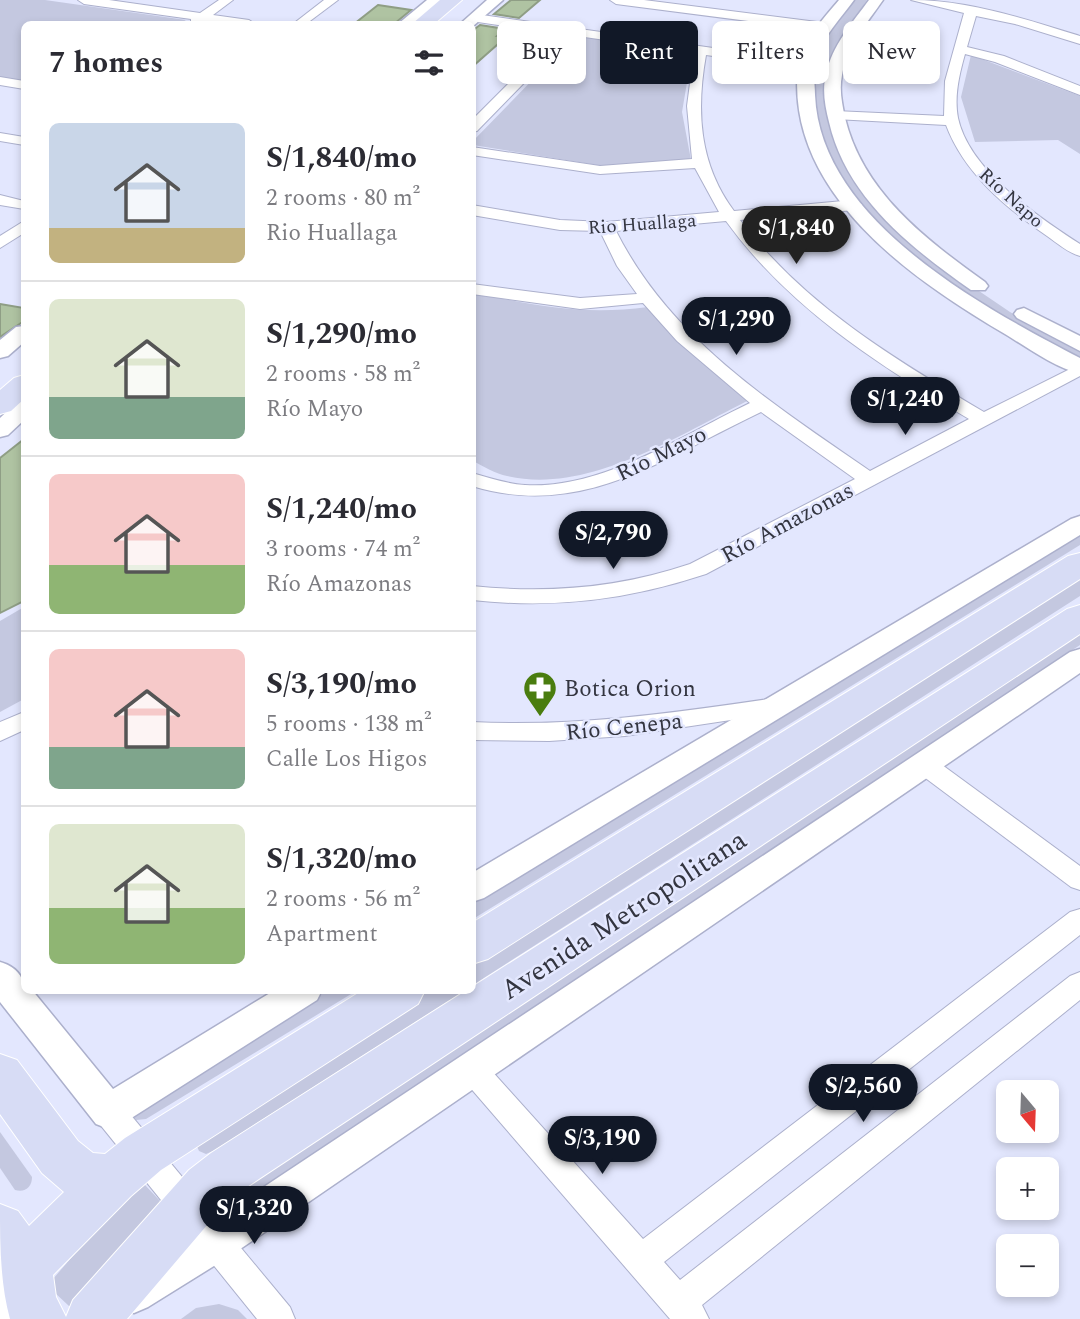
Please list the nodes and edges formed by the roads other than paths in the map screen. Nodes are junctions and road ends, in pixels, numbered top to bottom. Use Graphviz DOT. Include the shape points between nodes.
graph roads {
  1 [pos="84,0"];
  2 [pos="227,0"];
  3 [pos="332,0"];
  4 [pos="436,0"];
  5 [pos="452,0"];
  6 [pos="495,0"];
  7 [pos="616,0"];
  8 [pos="739,0"];
  9 [pos="847,0"];
  10 [pos="876,0"];
  11 [pos="917,0"];
  12 [pos="118,2"];
  13 [pos="971,11"];
  14 [pos="472,14"];
  15 [pos="727,15"];
  16 [pos="196,21"];
  17 [pos="303,21"];
  18 [pos="409,21"];
  19 [pos="426,21"];
  20 [pos="454,21"];
  21 [pos="512,21"];
  22 [pos="776,21"];
  23 [pos="829,22"];
  24 [pos="586,34"];
  25 [pos="1080,40"];
  26 [pos="701,50"];
  27 [pos="962,50"];
  28 [pos="712,52"];
  29 [pos="0,81"];
  30 [pos="21,84"];
  31 [pos="516,84"];
  32 [pos="806,84"];
  33 [pos="1080,91"];
  34 [pos="835,115"];
  35 [pos="951,121"];
  36 [pos="476,124"];
  37 [pos="0,137"];
  38 [pos="21,140"];
  39 [pos="476,152"];
  40 [pos="700,163"];
  41 [pos="0,200"];
  42 [pos="21,204"];
  43 [pos="854,205"];
  44 [pos="476,211"];
  45 [pos="729,216"];
  46 [pos="606,227"];
  47 [pos="21,228"];
  48 [pos="0,243"];
  49 [pos="1080,251"];
  50 [pos="476,290"];
  51 [pos="646,298"];
  52 [pos="21,334"];
  53 [pos="1080,345"];
  54 [pos="0,352"];
  55 [pos="21,360"];
  56 [pos="1080,368"];
  57 [pos="0,377"];
  58 [pos="21,390"];
  59 [pos="763,404"];
  60 [pos="982,419"];
  61 [pos="7,420"];
  62 [pos="868,479"];
  63 [pos="476,480"];
  64 [pos="1080,524"];
  65 [pos="1080,564"];
  66 [pos="476,593"];
  67 [pos="1080,617"];
  68 [pos="1080,659"];
  69 [pos="775,706"];
  70 [pos="21,722"];
  71 [pos="476,731"];
  72 [pos="0,732"];
  73 [pos="925,765"];
  74 [pos="1080,880"];
  75 [pos="476,887"];
  76 [pos="1080,920"];
  77 [pos="476,943"];
  78 [pos="0,976"];
  79 [pos="1080,985"];
  80 [pos="299,994"];
  81 [pos="396,994"];
  82 [pos="471,1068"];
  83 [pos="0,1074"];
  84 [pos="109,1112"];
  85 [pos="127,1167"];
  86 [pos="202,1225"];
  87 [pos="641,1260"];
  88 [pos="8,1266"];
  89 [pos="685,1311"];
  90 [pos="39,1319"];
  91 [pos="92,1319"];
  92 [pos="278,1319"];
  1 -- 12 [label="street"];
  2 -- 16 [label="street"];
  3 -- 17 [label="street"];
  4 -- 18 [label="street"];
  5 -- 19 [label="main road"];
  6 -- 14 [label="street"];
  7 -- 15 [label="street"];
  8 -- 15 [label="street"];
  9 -- 23 [label="street"];
  10 -- 34 [label="street" via="835,69"];
  11 -- 13 [label="street"];
  12 -- 16 [label="street"];
  13 -- 25 [label="street"];
  13 -- 27 [label="street, Río Napo"];
  14 -- 20 [label="main road"];
  14 -- 21 [label="street"];
  15 -- 22 [label="street"];
  24 -- 26 [label="street"];
  26 -- 28 [label="street"];
  26 -- 40 [label="street" via="694,91"];
  27 -- 33 [label="street" via="999,59"];
  27 -- 35 [label="street, Río Napo" via="952,86"];
  29 -- 30 [label="street"];
  31 -- 36 [label="street"];
  32 -- 43 [label="street" via="809,129 831,174"];
  34 -- 35 [label="street"];
  34 -- 53 [label="street" via="846,148 879,202 928,249 1000,300"];
  35 -- 49 [label="street, Río Napo" via="966,150 991,181 1027,214"];
  37 -- 38 [label="street"];
  39 -- 40 [label="street" via="600,170"];
  40 -- 45 [label="street"];
  41 -- 42 [label="street"];
  43 -- 45 [label="street, Rio Huallaga"];
  43 -- 56 [label="street" via="944,286"];
  44 -- 46 [label="street, Rio Huallaga" via="560,225"];
  45 -- 46 [label="street, Rio Huallaga"];
  45 -- 60 [label="street" via="771,268 811,303 900,368"];
  46 -- 51 [label="street" via="616,254"];
  47 -- 48 [label="street"];
  50 -- 51 [label="street" via="575,305"];
  51 -- 59 [label="street"];
  52 -- 54 [label="street"];
  55 -- 57 [label="main road"];
  56 -- 60 [label="street, Río Amazonas"];
  58 -- 61 [label="main road"];
  59 -- 62 [label="street"];
  59 -- 63 [label="street, Río Mayo" via="590,485 528,491"];
  60 -- 62 [label="street, Río Amazonas"];
  62 -- 66 [label="street, Río Amazonas" via="751,543 674,578 565,598"];
  64 -- 69 [label="street"];
  65 -- 77 [label="main road, Avenida Metropolitana"];
  67 -- 86 [label="main road, Avenida Metropolitana" via="229,1170 208,1188"];
  68 -- 73 [label="street, Avenida Metropolitana"];
  69 -- 71 [label="street, Río Cenepa" via="597,732"];
  69 -- 75 [label="street"];
  70 -- 72 [label="street"];
  73 -- 74 [label="street"];
  73 -- 82 [label="street, Avenida Metropolitana"];
  76 -- 87 [label="street"];
  78 -- 84 [label="street"];
  79 -- 89 [label="street"];
  80 -- 84 [label="street"];
  81 -- 85 [label="main road"];
  82 -- 86 [label="street, Avenida Metropolitana"];
  82 -- 87 [label="street"];
  83 -- 85 [label="main road" via="60,1157 82,1175"];
  84 -- 85 [label="street"];
  85 -- 86 [label="street"];
  85 -- 88 [label="main road"];
  86 -- 91 [label="main road, Avenida Metropolitana"];
  86 -- 92 [label="street"];
  87 -- 89 [label="street"];
  88 -- 90 [label="main road" via="28,1292"];
}
